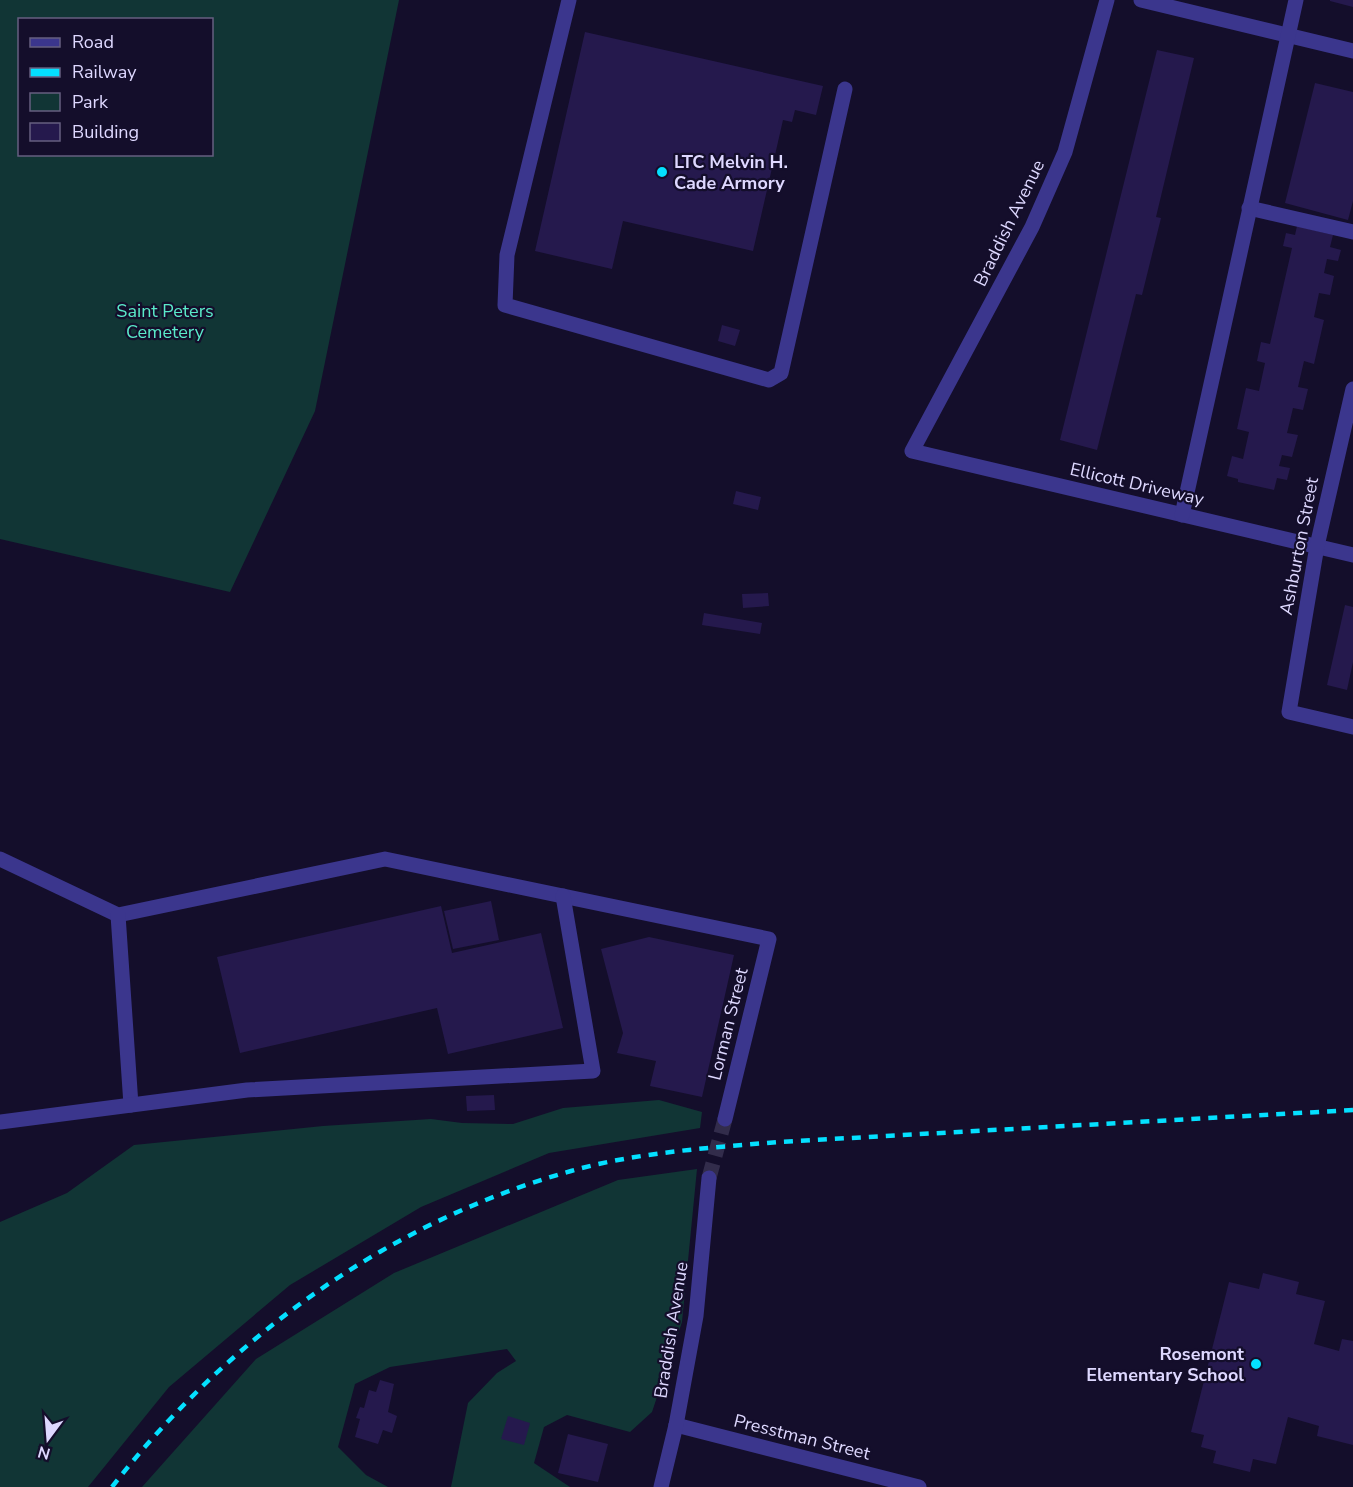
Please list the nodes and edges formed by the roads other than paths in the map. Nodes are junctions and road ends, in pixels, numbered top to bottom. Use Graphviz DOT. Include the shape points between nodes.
graph roads {
  1 [pos="569,0"];
  2 [pos="1107,0"];
  3 [pos="1141,0"];
  4 [pos="1296,0"];
  5 [pos="1287,36"];
  6 [pos="1353,51"];
  7 [pos="846,89"];
  8 [pos="1250,208"];
  9 [pos="1353,232"];
  10 [pos="1353,389"];
  11 [pos="1350,416"];
  12 [pos="912,451"];
  13 [pos="1182,515"];
  14 [pos="1317,546"];
  15 [pos="1353,555"];
  16 [pos="1353,727"];
  17 [pos="0,859"];
  18 [pos="563,896"];
  19 [pos="118,915"];
  20 [pos="131,1105"];
  21 [pos="725,1119"];
  22 [pos="0,1122"];
  23 [pos="709,1178"];
  24 [pos="676,1425"];
  25 [pos="661,1487"];
  26 [pos="919,1487"];
  1 -- 7 [label="street" via="507,255 504,305 769,380 781,373"];
  2 -- 12 [label="street, Braddish Avenue" via="1065,152 1032,227"];
  3 -- 5 [label="street"];
  4 -- 5 [label="street"];
  5 -- 6 [label="street"];
  5 -- 8 [label="street"];
  8 -- 9 [label="street"];
  8 -- 13 [label="street"];
  10 -- 11 [label="street, Ashburton Street"];
  11 -- 14 [label="street, Ashburton Street"];
  12 -- 13 [label="street, Ellicott Driveway"];
  13 -- 14 [label="street, Ellicott Driveway"];
  14 -- 15 [label="street, Ellicott Driveway"];
  14 -- 16 [label="street, Ashburton Street" via="1289,712"];
  17 -- 19 [label="street"];
  18 -- 19 [label="street" via="384,859"];
  18 -- 20 [label="street" via="593,1071 247,1090"];
  18 -- 21 [label="street, Lorman Street" via="769,939"];
  19 -- 20 [label="street"];
  20 -- 22 [label="street"];
  23 -- 24 [label="street, Braddish Avenue" via="696,1316"];
  24 -- 25 [label="street, Braddish Avenue"];
  24 -- 26 [label="street, Presstman Street"];
}
